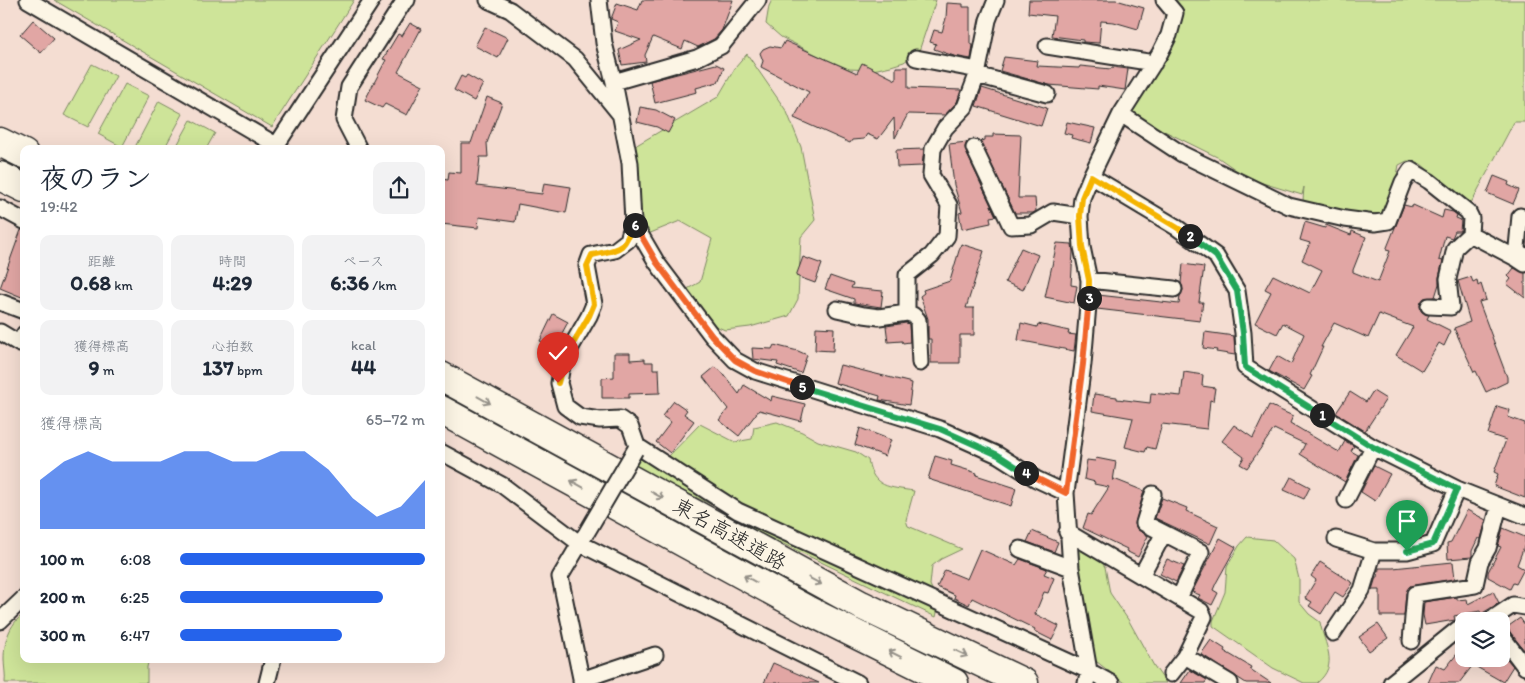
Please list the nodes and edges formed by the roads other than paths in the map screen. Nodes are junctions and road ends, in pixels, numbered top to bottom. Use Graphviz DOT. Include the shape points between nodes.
graph roads {
  1 [pos="28,0"];
  2 [pos="372,0"];
  3 [pos="407,0"];
  4 [pos="488,0"];
  5 [pos="599,0"];
  6 [pos="758,0"];
  7 [pos="996,0"];
  8 [pos="1164,0"];
  9 [pos="1047,46"];
  10 [pos="916,58"];
  11 [pos="1154,63"];
  12 [pos="977,73"];
  13 [pos="614,82"];
  14 [pos="1047,94"];
  15 [pos="1121,114"];
  16 [pos="620,115"];
  17 [pos="0,142"];
  18 [pos="272,145"];
  19 [pos="276,145"];
  20 [pos="357,145"];
  21 [pos="974,148"];
  22 [pos="20,152"];
  23 [pos="0,176"];
  24 [pos="1091,176"];
  25 [pos="20,186"];
  26 [pos="0,208"];
  27 [pos="1080,216"];
  28 [pos="1520,216"];
  29 [pos="20,219"];
  30 [pos="633,222"];
  31 [pos="1470,234"];
  32 [pos="1522,259"];
  33 [pos="1089,280"];
  34 [pos="1174,289"];
  35 [pos="0,302"];
  36 [pos="1429,306"];
  37 [pos="837,309"];
  38 [pos="20,310"];
  39 [pos="907,313"];
  40 [pos="0,332"];
  41 [pos="20,344"];
  42 [pos="920,363"];
  43 [pos="445,378"];
  44 [pos="445,412"];
  45 [pos="1373,447"];
  46 [pos="636,448"];
  47 [pos="445,454"];
  48 [pos="1457,489"];
  49 [pos="1066,493"];
  50 [pos="1153,494"];
  51 [pos="1346,500"];
  52 [pos="1499,506"];
  53 [pos="1525,516"];
  54 [pos="1067,532"];
  55 [pos="1164,533"];
  56 [pos="583,537"];
  57 [pos="1336,539"];
  58 [pos="1020,549"];
  59 [pos="1374,550"];
  60 [pos="1071,568"];
  61 [pos="1141,576"];
  62 [pos="1179,598"];
  63 [pos="20,602"];
  64 [pos="1525,607"];
  65 [pos="1503,612"];
  66 [pos="0,621"];
  67 [pos="1455,631"];
  68 [pos="1333,633"];
  69 [pos="1411,641"];
  70 [pos="1510,647"];
  71 [pos="655,655"];
  72 [pos="1185,656"];
  73 [pos="272,663"];
  74 [pos="1525,668"];
  75 [pos="1171,674"];
  76 [pos="1088,678"];
  77 [pos="582,682"];
  78 [pos="267,683"];
  79 [pos="858,683"];
  80 [pos="954,683"];
  81 [pos="1024,683"];
  82 [pos="1111,683"];
  83 [pos="1230,683"];
  84 [pos="1391,683"];
  1 -- 18 [label="street"];
  2 -- 19 [label="street"];
  3 -- 20 [label="street" via="349,87 344,120"];
  4 -- 16 [label="street" via="510,10 575,60"];
  5 -- 13 [label="street" via="604,43"];
  6 -- 13 [label="street" via="721,46 697,58"];
  7 -- 12 [label="street" via="988,20"];
  8 -- 11 [label="street" via="1175,14 1169,35"];
  9 -- 11 [label="street"];
  10 -- 12 [label="street"];
  11 -- 15 [label="street"];
  12 -- 14 [label="street"];
  12 -- 39 [label="street" via="965,107 945,128 932,149 931,175 949,205 947,236 932,255 907,274"];
  13 -- 16 [label="street"];
  15 -- 24 [label="street"];
  15 -- 31 [label="street" via="1182,154 1289,206 1344,219 1375,223 1388,221 1411,170 1468,212"];
  16 -- 30 [label="street" via="630,163"];
  17 -- 22 [label="highway"];
  21 -- 27 [label="street" via="1011,226 1031,225 1053,212"];
  23 -- 25 [label="highway"];
  24 -- 27 [label="street" via="1082,198"];
  24 -- 45 [label="street" via="1176,227 1216,256 1237,291 1245,367"];
  26 -- 29 [label="street"];
  27 -- 33 [label="street"];
  28 -- 32 [label="street"];
  30 -- 46 [label="street" via="628,240 615,250 592,255 587,266 594,304 567,354 558,383 565,406 580,417 620,419 630,426"];
  30 -- 49 [label="street" via="657,263 712,336 735,360 764,374 940,429 998,455"];
  31 -- 32 [label="street"];
  31 -- 36 [label="street" via="1455,248 1448,278 1451,307"];
  33 -- 34 [label="street"];
  33 -- 49 [label="street" via="1083,364"];
  35 -- 38 [label="street"];
  37 -- 39 [label="street" via="864,316"];
  39 -- 42 [label="street" via="918,320"];
  40 -- 41 [label="street"];
  43 -- 81 [label="highway, 東名高速道路, one-way" via="861,605"];
  80 -- 44 [label="highway, 東名高速道路, one-way" via="809,611"];
  45 -- 48 [label="street"];
  45 -- 51 [label="street"];
  46 -- 56 [label="street, bridge"];
  46 -- 76 [label="street" via="738,511"];
  47 -- 56 [label="street" via="502,485"];
  48 -- 52 [label="street"];
  48 -- 59 [label="street" via="1433,544 1407,551"];
  49 -- 54 [label="street"];
  50 -- 55 [label="street" via="1144,523"];
  52 -- 53 [label="street"];
  52 -- 69 [label="street" via="1475,585 1415,594"];
  54 -- 60 [label="street"];
  54 -- 61 [label="street"];
  55 -- 61 [label="street"];
  55 -- 62 [label="street" via="1201,552"];
  56 -- 77 [label="street" via="560,577"];
  56 -- 79 [label="street"];
  57 -- 59 [label="street"];
  58 -- 60 [label="street"];
  59 -- 68 [label="street" via="1362,590"];
  60 -- 76 [label="street"];
  61 -- 62 [label="street"];
  62 -- 72 [label="street" via="1201,611 1204,617"];
  63 -- 66 [label="street"];
  64 -- 65 [label="street" via="1513,605"];
  67 -- 84 [label="street"];
  70 -- 74 [label="street"];
  71 -- 77 [label="street"];
  72 -- 75 [label="street"];
  72 -- 83 [label="street"];
  73 -- 78 [label="street"];
  76 -- 82 [label="street"];
}
